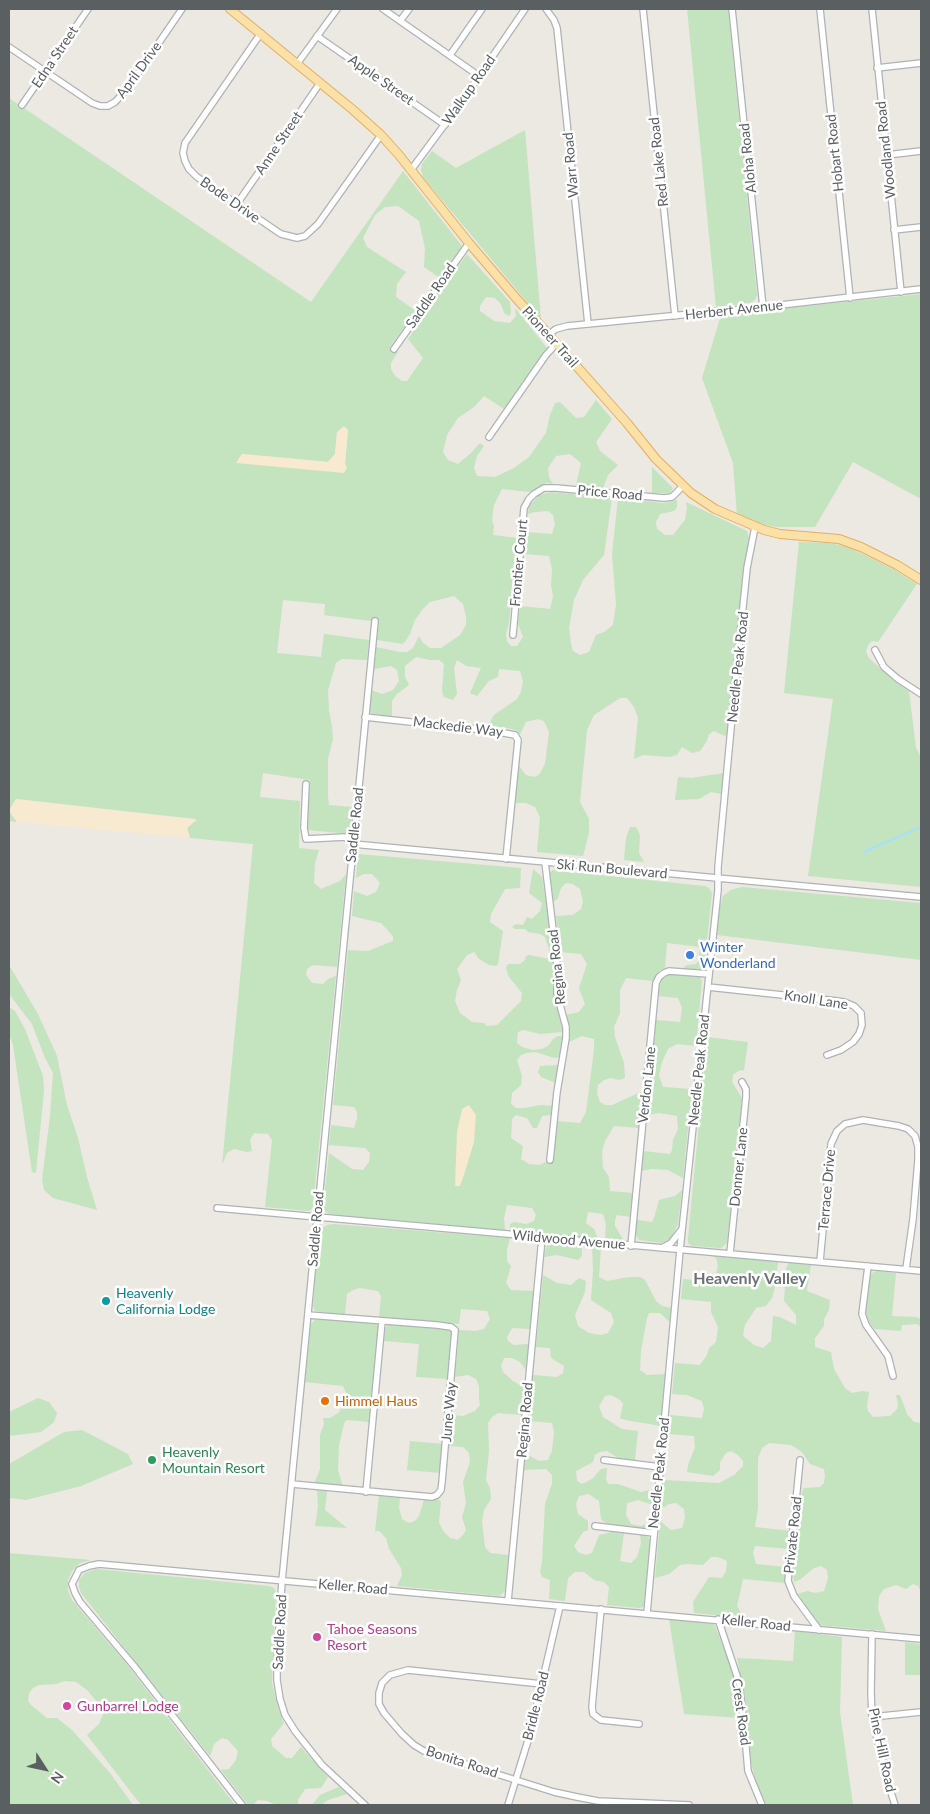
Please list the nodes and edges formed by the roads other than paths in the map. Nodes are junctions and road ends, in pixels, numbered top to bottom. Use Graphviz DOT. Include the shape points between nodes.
graph roads {
  1 [pos="88,9"];
  2 [pos="182,9"];
  3 [pos="230,9"];
  4 [pos="337,9"];
  5 [pos="383,9"];
  6 [pos="409,9"];
  7 [pos="482,9"];
  8 [pos="525,9"];
  9 [pos="546,9"];
  10 [pos="643,9"];
  11 [pos="732,9"];
  12 [pos="820,9"];
  13 [pos="872,9"];
  14 [pos="400,21"];
  15 [pos="261,33"];
  16 [pos="317,36"];
  17 [pos="9,46"];
  18 [pos="450,55"];
  19 [pos="921,63"];
  20 [pos="297,64"];
  21 [pos="877,68"];
  22 [pos="45,71"];
  23 [pos="479,76"];
  24 [pos="320,83"];
  25 [pos="22,105"];
  26 [pos="445,125"];
  27 [pos="381,135"];
  28 [pos="921,151"];
  29 [pos="887,155"];
  30 [pos="411,170"];
  31 [pos="237,204"];
  32 [pos="921,227"];
  33 [pos="894,230"];
  34 [pos="469,243"];
  35 [pos="921,289"];
  36 [pos="901,292"];
  37 [pos="850,298"];
  38 [pos="763,307"];
  39 [pos="675,316"];
  40 [pos="588,324"];
  41 [pos="548,335"];
  42 [pos="556,344"];
  43 [pos="394,349"];
  44 [pos="489,437"];
  45 [pos="683,486"];
  46 [pos="534,494"];
  47 [pos="754,527"];
  48 [pos="921,580"];
  49 [pos="375,621"];
  50 [pos="513,635"];
  51 [pos="875,650"];
  52 [pos="921,694"];
  53 [pos="365,717"];
  54 [pos="306,784"];
  55 [pos="353,844"];
  56 [pos="506,858"];
  57 [pos="545,862"];
  58 [pos="718,879"];
  59 [pos="921,897"];
  60 [pos="709,974"];
  61 [pos="708,987"];
  62 [pos="827,1055"];
  63 [pos="742,1082"];
  64 [pos="550,1160"];
  65 [pos="216,1208"];
  66 [pos="317,1217"];
  67 [pos="683,1227"];
  68 [pos="542,1238"];
  69 [pos="631,1246"];
  70 [pos="662,1248"];
  71 [pos="680,1250"];
  72 [pos="730,1253"];
  73 [pos="820,1261"];
  74 [pos="868,1266"];
  75 [pos="906,1269"];
  76 [pos="921,1271"];
  77 [pos="308,1315"];
  78 [pos="382,1320"];
  79 [pos="893,1376"];
  80 [pos="604,1460"];
  81 [pos="800,1460"];
  82 [pos="660,1466"];
  83 [pos="292,1484"];
  84 [pos="366,1492"];
  85 [pos="595,1526"];
  86 [pos="654,1533"];
  87 [pos="282,1581"];
  88 [pos="508,1601"];
  89 [pos="560,1606"];
  90 [pos="601,1609"];
  91 [pos="647,1613"];
  92 [pos="718,1619"];
  93 [pos="819,1630"];
  94 [pos="872,1634"];
  95 [pos="921,1639"];
  96 [pos="542,1684"];
  97 [pos="921,1712"];
  98 [pos="872,1717"];
  99 [pos="640,1724"];
  100 [pos="517,1780"];
  101 [pos="242,1805"];
  102 [pos="365,1805"];
  103 [pos="508,1805"];
  104 [pos="689,1805"];
  105 [pos="762,1805"];
  106 [pos="895,1805"];
  1 -- 22 [label="street, Edna Street"];
  2 -- 22 [label="street, April Drive" via="128,88 108,106 92,103"];
  3 -- 15 [label="main road, Pioneer Trail"];
  4 -- 16 [label="street"];
  5 -- 14 [label="street"];
  6 -- 14 [label="street"];
  7 -- 18 [label="street"];
  8 -- 23 [label="street, Walkup Road"];
  9 -- 40 [label="street, Warr Road" via="557,28"];
  10 -- 39 [label="street, Red Lake Road"];
  11 -- 38 [label="street, Aloha Road"];
  12 -- 37 [label="street, Hobart Road"];
  13 -- 21 [label="street, Woodland Road"];
  14 -- 18 [label="street"];
  15 -- 20 [label="main road, Pioneer Trail"];
  15 -- 31 [label="street, Bode Drive" via="191,132 183,153 190,169"];
  16 -- 20 [label="street"];
  16 -- 26 [label="street, Apple Street"];
  17 -- 22 [label="street, April Drive"];
  18 -- 23 [label="street"];
  19 -- 21 [label="street"];
  20 -- 24 [label="main road, Pioneer Trail"];
  21 -- 29 [label="street, Woodland Road"];
  22 -- 25 [label="street, Edna Street"];
  23 -- 26 [label="street, Walkup Road"];
  24 -- 27 [label="main road, Pioneer Trail"];
  24 -- 31 [label="street, Anne Street"];
  26 -- 30 [label="street, Walkup Road"];
  27 -- 30 [label="main road, Pioneer Trail"];
  27 -- 31 [label="street, Bode Drive" via="318,224 305,236 297,238 281,234"];
  28 -- 29 [label="street"];
  29 -- 33 [label="street, Woodland Road"];
  30 -- 34 [label="main road, Pioneer Trail"];
  32 -- 33 [label="street"];
  33 -- 36 [label="street, Woodland Road"];
  34 -- 41 [label="main road, Pioneer Trail"];
  34 -- 43 [label="street, Saddle Road"];
  35 -- 36 [label="street, Herbert Avenue"];
  36 -- 37 [label="street, Herbert Avenue"];
  37 -- 38 [label="street, Herbert Avenue"];
  38 -- 39 [label="street, Herbert Avenue"];
  39 -- 40 [label="street, Herbert Avenue"];
  40 -- 41 [label="street, Herbert Avenue" via="561,327"];
  41 -- 42 [label="main road, Pioneer Trail"];
  42 -- 44 [label="street"];
  42 -- 45 [label="main road, Pioneer Trail"];
  45 -- 46 [label="street, Price Road" via="672,497 664,498 556,488 544,488"];
  45 -- 47 [label="main road, Pioneer Trail" via="716,509"];
  46 -- 50 [label="street, Frontier Court" via="524,508"];
  47 -- 48 [label="main road, Pioneer Trail" via="780,534 844,541 878,555"];
  47 -- 58 [label="street, Needle Peak Road" via="736,675"];
  49 -- 53 [label="street, Saddle Road"];
  51 -- 52 [label="street" via="884,667"];
  53 -- 55 [label="street, Saddle Road"];
  53 -- 56 [label="street, Mackedie Way" via="515,736 518,740"];
  54 -- 55 [label="street, Ski Run Boulevard" via="306,838 345,837"];
  55 -- 56 [label="street, Ski Run Boulevard"];
  55 -- 66 [label="street, Saddle Road"];
  56 -- 57 [label="street, Ski Run Boulevard"];
  57 -- 58 [label="street, Ski Run Boulevard"];
  57 -- 64 [label="street, Regina Road" via="557,964 557,994 566,1028"];
  58 -- 59 [label="street, Ski Run Boulevard"];
  58 -- 60 [label="street, Needle Peak Road"];
  60 -- 61 [label="street, Needle Peak Road"];
  60 -- 69 [label="street, Verdon Lane" via="664,972 656,983"];
  61 -- 62 [label="street, Knoll Lane" via="829,1000 854,1006 861,1013 860,1034 847,1046"];
  61 -- 67 [label="street, Needle Peak Road"];
  63 -- 72 [label="street, Donner Lane" via="746,1097"];
  65 -- 66 [label="street, Wildwood Avenue"];
  66 -- 68 [label="street, Wildwood Avenue"];
  66 -- 77 [label="street, Saddle Road"];
  67 -- 70 [label="street" via="672,1242"];
  67 -- 71 [label="street, Needle Peak Road"];
  68 -- 69 [label="street, Wildwood Avenue"];
  68 -- 88 [label="street, Regina Road"];
  69 -- 70 [label="street, Wildwood Avenue"];
  70 -- 71 [label="street, Wildwood Avenue"];
  71 -- 72 [label="street, Wildwood Avenue"];
  71 -- 82 [label="street, Needle Peak Road"];
  72 -- 73 [label="street, Wildwood Avenue"];
  73 -- 74 [label="street, Wildwood Avenue"];
  73 -- 75 [label="street, Terrace Drive" via="831,1144 837,1131 845,1124 863,1120 899,1126 915,1136 918,1160"];
  74 -- 75 [label="street, Wildwood Avenue"];
  74 -- 79 [label="street" via="862,1314 888,1356"];
  75 -- 76 [label="street, Wildwood Avenue"];
  77 -- 78 [label="street, June Way"];
  77 -- 83 [label="street, Saddle Road"];
  78 -- 84 [label="street"];
  78 -- 84 [label="street, June Way" via="456,1330 442,1482 441,1490 432,1497"];
  80 -- 82 [label="street"];
  81 -- 93 [label="street, Private Road" via="788,1581 794,1596"];
  82 -- 86 [label="street, Needle Peak Road"];
  83 -- 84 [label="street, June Way"];
  83 -- 87 [label="street, Saddle Road"];
  85 -- 86 [label="street"];
  86 -- 91 [label="street, Needle Peak Road"];
  87 -- 88 [label="street, Keller Road"];
  87 -- 101 [label="street, Keller Road" via="99,1564 79,1570 72,1584 80,1602"];
  87 -- 102 [label="street, Saddle Road" via="277,1680 286,1715 308,1749"];
  88 -- 89 [label="street, Keller Road"];
  89 -- 90 [label="street, Keller Road"];
  89 -- 96 [label="street, Bridle Road"];
  90 -- 91 [label="street, Keller Road"];
  90 -- 99 [label="street" via="593,1714 601,1720"];
  91 -- 92 [label="street, Keller Road"];
  92 -- 93 [label="street, Keller Road"];
  92 -- 105 [label="street, Crest Road" via="738,1682 748,1771"];
  93 -- 94 [label="street, Keller Road"];
  94 -- 95 [label="street, Keller Road"];
  94 -- 98 [label="street, Pine Hill Road"];
  96 -- 100 [label="street, Bridle Road"];
  96 -- 100 [label="street, Bonita Road" via="408,1670 390,1675 382,1683 379,1693 379,1704 384,1713 419,1748"];
  97 -- 98 [label="street"];
  98 -- 106 [label="street, Pine Hill Road"];
  100 -- 103 [label="street, Bridle Road"];
  100 -- 104 [label="street, Bonita Road" via="598,1801"];
}
